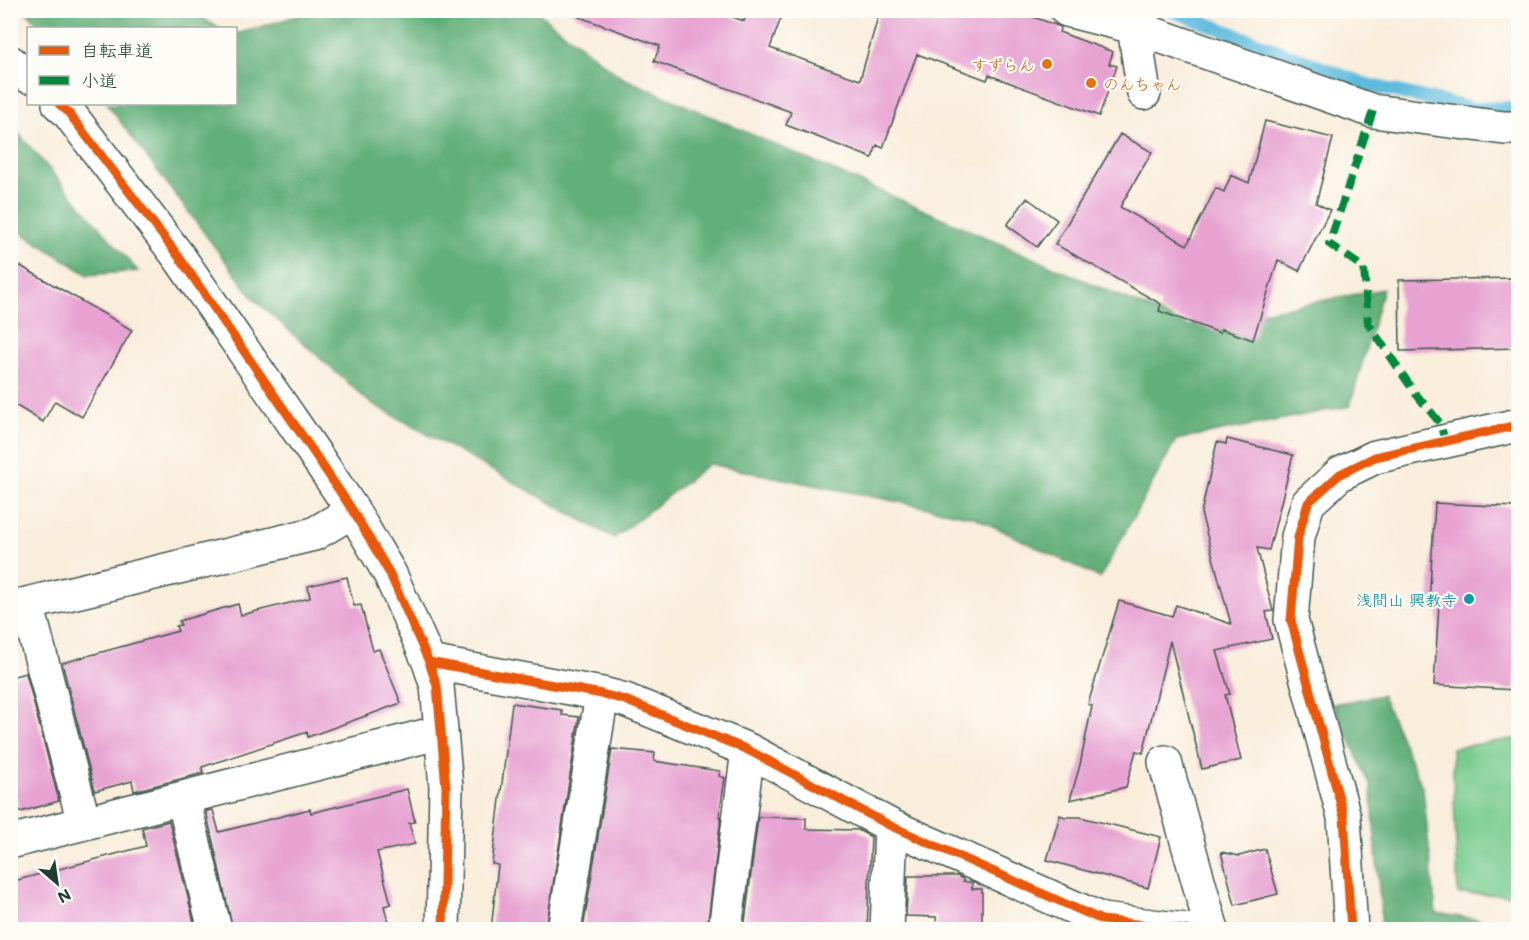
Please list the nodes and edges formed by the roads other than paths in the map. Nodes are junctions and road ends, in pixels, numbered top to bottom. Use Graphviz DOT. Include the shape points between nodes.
graph roads {
  1 [pos="1066,10"];
  2 [pos="1135,19"];
  3 [pos="10,62"];
  4 [pos="27,75"];
  5 [pos="1144,93"];
  6 [pos="60,105"];
  7 [pos="1518,128"];
  8 [pos="1518,425"];
  9 [pos="353,511"];
  10 [pos="19,606"];
  11 [pos="429,662"];
  12 [pos="602,694"];
  13 [pos="441,732"];
  14 [pos="748,750"];
  15 [pos="1165,762"];
  16 [pos="183,798"];
  17 [pos="84,823"];
  18 [pos="891,826"];
  19 [pos="10,842"];
  20 [pos="215,930"];
  21 [pos="443,930"];
  22 [pos="564,930"];
  23 [pos="725,930"];
  24 [pos="887,930"];
  25 [pos="1185,930"];
  26 [pos="1212,930"];
  27 [pos="1351,930"];
  1 -- 2 [label="street"];
  2 -- 5 [label="street"];
  2 -- 7 [label="street" via="1373,111"];
  3 -- 4 [label="street"];
  6 -- 9 [label="street" via="179,257"];
  8 -- 27 [label="street" via="1375,457 1340,474 1308,503 1298,537 1291,620 1344,818"];
  9 -- 10 [label="street" via="314,534"];
  9 -- 11 [label="street" via="390,574"];
  10 -- 17 [label="street"];
  11 -- 12 [label="street"];
  11 -- 13 [label="street" via="437,686"];
  12 -- 14 [label="street"];
  12 -- 22 [label="street"];
  13 -- 16 [label="street"];
  13 -- 21 [label="street" via="446,787"];
  14 -- 18 [label="street"];
  14 -- 23 [label="street"];
  15 -- 26 [label="street"];
  16 -- 17 [label="street"];
  16 -- 20 [label="street"];
  17 -- 19 [label="street"];
  18 -- 24 [label="street"];
  18 -- 25 [label="street" via="1102,920"];
}
